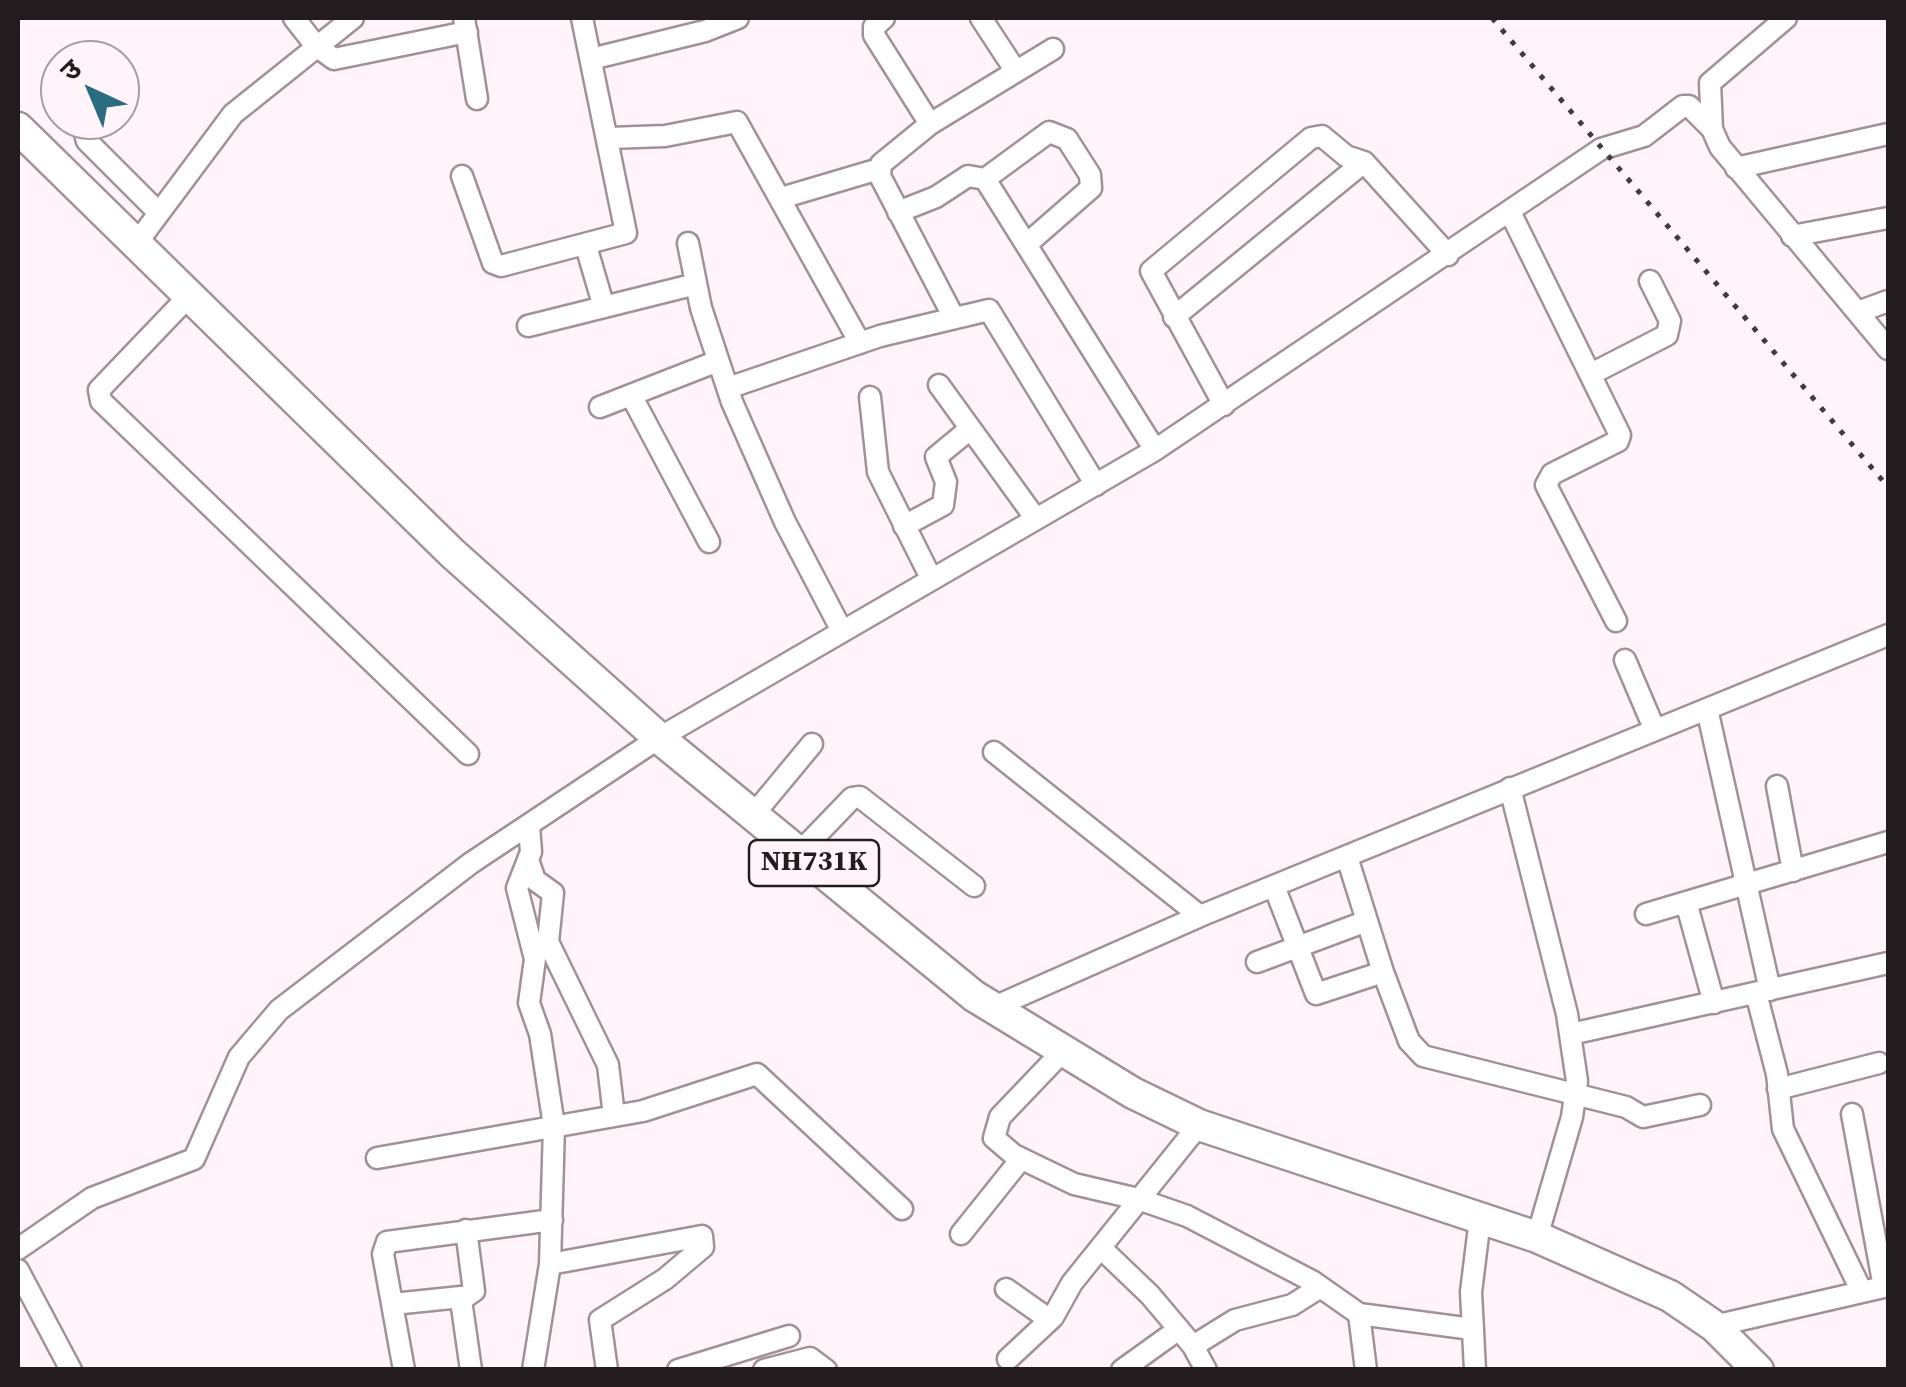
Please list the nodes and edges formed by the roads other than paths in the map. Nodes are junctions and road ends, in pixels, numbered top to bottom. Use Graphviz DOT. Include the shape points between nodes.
graph roads {
  1 [pos="294,18"];
  2 [pos="353,18"];
  3 [pos="582,18"];
  4 [pos="738,18"];
  5 [pos="884,18"];
  6 [pos="981,18"];
  7 [pos="1786,18"];
  8 [pos="704,24"];
  9 [pos="465,25"];
  10 [pos="316,46"];
  11 [pos="1053,50"];
  12 [pos="591,59"];
  13 [pos="1015,70"];
  14 [pos="477,99"];
  15 [pos="930,124"];
  16 [pos="18,128"];
  17 [pos="1712,128"];
  18 [pos="1888,134"];
  19 [pos="610,138"];
  20 [pos="86,140"];
  21 [pos="1364,162"];
  22 [pos="1736,168"];
  23 [pos="879,170"];
  24 [pos="462,176"];
  25 [pos="985,180"];
  26 [pos="781,198"];
  27 [pos="898,212"];
  28 [pos="1510,212"];
  29 [pos="159,214"];
  30 [pos="1888,218"];
  31 [pos="1792,236"];
  32 [pos="688,243"];
  33 [pos="1028,243"];
  34 [pos="136,244"];
  35 [pos="586,246"];
  36 [pos="1448,256"];
  37 [pos="1650,281"];
  38 [pos="696,284"];
  39 [pos="188,298"];
  40 [pos="1888,301"];
  41 [pos="603,304"];
  42 [pos="1858,312"];
  43 [pos="953,316"];
  44 [pos="1174,317"];
  45 [pos="528,326"];
  46 [pos="860,343"];
  47 [pos="1888,348"];
  48 [pos="718,361"];
  49 [pos="1591,374"];
  50 [pos="938,385"];
  51 [pos="728,388"];
  52 [pos="631,395"];
  53 [pos="870,397"];
  54 [pos="1224,405"];
  55 [pos="600,407"];
  56 [pos="970,429"];
  57 [pos="1155,450"];
  58 [pos="1096,484"];
  59 [pos="1036,519"];
  60 [pos="904,526"];
  61 [pos="709,542"];
  62 [pos="931,578"];
  63 [pos="1616,620"];
  64 [pos="842,631"];
  65 [pos="1888,635"];
  66 [pos="1625,660"];
  67 [pos="1707,708"];
  68 [pos="1654,728"];
  69 [pos="658,738"];
  70 [pos="812,744"];
  71 [pos="994,752"];
  72 [pos="468,754"];
  73 [pos="1776,786"];
  74 [pos="1510,788"];
  75 [pos="754,814"];
  76 [pos="529,826"];
  77 [pos="1888,842"];
  78 [pos="800,852"];
  79 [pos="1347,857"];
  80 [pos="528,860"];
  81 [pos="1793,870"];
  82 [pos="1745,885"];
  83 [pos="974,886"];
  84 [pos="1274,886"];
  85 [pos="1686,902"];
  86 [pos="1646,914"];
  87 [pos="1200,916"];
  88 [pos="1367,922"];
  89 [pos="1297,947"];
  90 [pos="1257,962"];
  91 [pos="1888,963"];
  92 [pos="1382,972"];
  93 [pos="1763,992"];
  94 [pos="1714,1003"];
  95 [pos="992,1008"];
  96 [pos="1571,1034"];
  97 [pos="1063,1051"];
  98 [pos="1879,1064"];
  99 [pos="1778,1089"];
  100 [pos="1576,1096"];
  101 [pos="1700,1105"];
  102 [pos="1852,1114"];
  103 [pos="614,1116"];
  104 [pos="1199,1125"];
  105 [pos="554,1126"];
  106 [pos="377,1158"];
  107 [pos="1021,1158"];
  108 [pos="1138,1198"];
  109 [pos="902,1209"];
  110 [pos="1480,1218"];
  111 [pos="552,1220"];
  112 [pos="466,1230"];
  113 [pos="961,1234"];
  114 [pos="1538,1237"];
  115 [pos="18,1249"];
  116 [pos="1102,1249"];
  117 [pos="550,1264"];
  118 [pos="18,1270"];
  119 [pos="1886,1287"];
  120 [pos="1006,1288"];
  121 [pos="1319,1288"];
  122 [pos="1862,1292"];
  123 [pos="461,1297"];
  124 [pos="392,1304"];
  125 [pos="1359,1314"];
  126 [pos="1050,1320"];
  127 [pos="1714,1326"];
  128 [pos="1472,1329"];
  129 [pos="790,1336"];
  130 [pos="1186,1338"];
  131 [pos="1008,1359"];
  132 [pos="72,1370"];
  133 [pos="404,1370"];
  134 [pos="471,1370"];
  135 [pos="533,1370"];
  136 [pos="607,1370"];
  137 [pos="678,1370"];
  138 [pos="764,1370"];
  139 [pos="826,1370"];
  140 [pos="1122,1370"];
  141 [pos="1206,1370"];
  142 [pos="1366,1370"];
  143 [pos="1475,1370"];
  144 [pos="1758,1370"];
  1 -- 10 [label="street"];
  2 -- 10 [label="street"];
  3 -- 12 [label="street"];
  4 -- 8 [label="street"];
  5 -- 15 [label="street" via="874,35"];
  6 -- 13 [label="street"];
  7 -- 17 [label="street" via="1710,82"];
  8 -- 12 [label="street"];
  9 -- 10 [label="street" via="339,59"];
  9 -- 14 [label="street"];
  10 -- 29 [label="street" via="232,114"];
  11 -- 13 [label="street"];
  12 -- 19 [label="street"];
  13 -- 15 [label="street"];
  15 -- 23 [label="street" via="886,156"];
  16 -- 34 [label="highway, NH731K"];
  17 -- 22 [label="street"];
  17 -- 28 [label="street" via="1683,106 1644,136 1601,149"];
  18 -- 22 [label="street"];
  19 -- 26 [label="street" via="737,122"];
  19 -- 35 [label="street" via="626,233"];
  20 -- 29 [label="street"];
  21 -- 36 [label="street"];
  21 -- 44 [label="street"];
  21 -- 44 [label="street" via="1322,136 1297,150 1155,266 1151,277"];
  22 -- 31 [label="street"];
  23 -- 26 [label="street"];
  23 -- 27 [label="street"];
  24 -- 35 [label="street" via="492,263"];
  25 -- 27 [label="street" via="968,176"];
  25 -- 33 [label="street"];
  25 -- 33 [label="street" via="1050,132 1066,138 1090,174 1091,188"];
  26 -- 46 [label="street"];
  27 -- 43 [label="street"];
  28 -- 36 [label="street"];
  28 -- 49 [label="street"];
  29 -- 34 [label="street"];
  30 -- 31 [label="street"];
  31 -- 42 [label="street"];
  32 -- 38 [label="street"];
  33 -- 57 [label="street"];
  34 -- 39 [label="highway, NH731K"];
  35 -- 41 [label="street"];
  36 -- 54 [label="street"];
  37 -- 49 [label="street" via="1670,321 1666,335"];
  38 -- 41 [label="street"];
  38 -- 48 [label="street"];
  39 -- 69 [label="highway, NH731K" via="452,553"];
  39 -- 72 [label="street" via="99,390 101,401"];
  40 -- 42 [label="street"];
  41 -- 45 [label="street"];
  42 -- 47 [label="street"];
  43 -- 46 [label="street"];
  43 -- 58 [label="street" via="983,310 995,315"];
  44 -- 54 [label="street"];
  46 -- 51 [label="street"];
  48 -- 51 [label="street"];
  48 -- 52 [label="street"];
  49 -- 63 [label="street" via="1618,442 1552,474 1546,485"];
  50 -- 56 [label="street"];
  51 -- 64 [label="street" via="785,522"];
  52 -- 55 [label="street"];
  52 -- 61 [label="street"];
  53 -- 60 [label="street" via="875,463"];
  54 -- 57 [label="street"];
  56 -- 59 [label="street"];
  56 -- 60 [label="street" via="936,457 946,486 942,504"];
  57 -- 58 [label="street"];
  58 -- 59 [label="street"];
  59 -- 62 [label="street"];
  60 -- 62 [label="street"];
  62 -- 64 [label="street"];
  64 -- 69 [label="street"];
  65 -- 67 [label="street"];
  66 -- 68 [label="street"];
  67 -- 68 [label="street"];
  67 -- 82 [label="street"];
  68 -- 74 [label="street"];
  69 -- 75 [label="highway, NH731K"];
  69 -- 76 [label="street"];
  70 -- 75 [label="street"];
  71 -- 87 [label="street"];
  73 -- 81 [label="street"];
  74 -- 79 [label="street"];
  74 -- 96 [label="street"];
  75 -- 78 [label="highway, NH731K"];
  76 -- 80 [label="street"];
  76 -- 115 [label="street" via="325,972 260,1028 239,1057 194,1160 92,1198"];
  77 -- 81 [label="street"];
  78 -- 83 [label="street" via="860,797"];
  78 -- 95 [label="highway, NH731K"];
  79 -- 84 [label="street"];
  79 -- 88 [label="street"];
  80 -- 103 [label="street" via="535,880 553,893 548,942 604,1055"];
  80 -- 105 [label="street" via="517,888 535,959 530,1003"];
  81 -- 82 [label="street"];
  82 -- 85 [label="street"];
  82 -- 93 [label="street"];
  84 -- 87 [label="street"];
  84 -- 89 [label="street"];
  85 -- 86 [label="street"];
  85 -- 94 [label="street"];
  87 -- 95 [label="street"];
  88 -- 89 [label="street"];
  88 -- 92 [label="street"];
  89 -- 90 [label="street"];
  89 -- 92 [label="street" via="1316,994"];
  91 -- 93 [label="street"];
  92 -- 100 [label="street" via="1409,1040 1423,1056"];
  93 -- 94 [label="street"];
  93 -- 99 [label="street"];
  94 -- 96 [label="street"];
  95 -- 97 [label="highway, NH731K"];
  96 -- 100 [label="street"];
  97 -- 104 [label="highway, NH731K"];
  97 -- 107 [label="street" via="994,1130 1001,1146"];
  98 -- 99 [label="street"];
  99 -- 122 [label="street" via="1786,1136"];
  100 -- 101 [label="street" via="1642,1117"];
  100 -- 114 [label="street"];
  102 -- 119 [label="street"];
  103 -- 105 [label="street"];
  103 -- 109 [label="street" via="762,1075"];
  104 -- 108 [label="street"];
  104 -- 110 [label="highway, NH731K"];
  105 -- 106 [label="street"];
  105 -- 111 [label="street"];
  107 -- 108 [label="street" via="1074,1184"];
  107 -- 113 [label="street"];
  108 -- 116 [label="street"];
  108 -- 121 [label="street" via="1211,1228"];
  110 -- 114 [label="highway, NH731K"];
  110 -- 128 [label="street"];
  111 -- 112 [label="street"];
  111 -- 117 [label="street"];
  112 -- 123 [label="street" via="474,1291"];
  112 -- 124 [label="street" via="387,1242 382,1254"];
  114 -- 127 [label="highway, NH731K" via="1670,1296"];
  116 -- 126 [label="street"];
  116 -- 130 [label="street"];
  117 -- 135 [label="street"];
  117 -- 136 [label="street" via="702,1236 703,1247 665,1279 600,1320"];
  118 -- 132 [label="street"];
  119 -- 122 [label="street"];
  120 -- 126 [label="street"];
  121 -- 125 [label="street"];
  121 -- 130 [label="street" via="1297,1303"];
  122 -- 127 [label="street"];
  123 -- 124 [label="street"];
  123 -- 134 [label="street"];
  124 -- 133 [label="street"];
  125 -- 128 [label="street"];
  125 -- 142 [label="street"];
  126 -- 131 [label="street"];
  127 -- 144 [label="highway, NH731K"];
  128 -- 143 [label="street"];
  129 -- 137 [label="street"];
  130 -- 140 [label="street"];
  130 -- 141 [label="street"];
  138 -- 139 [label="street" via="810,1358"];
}
